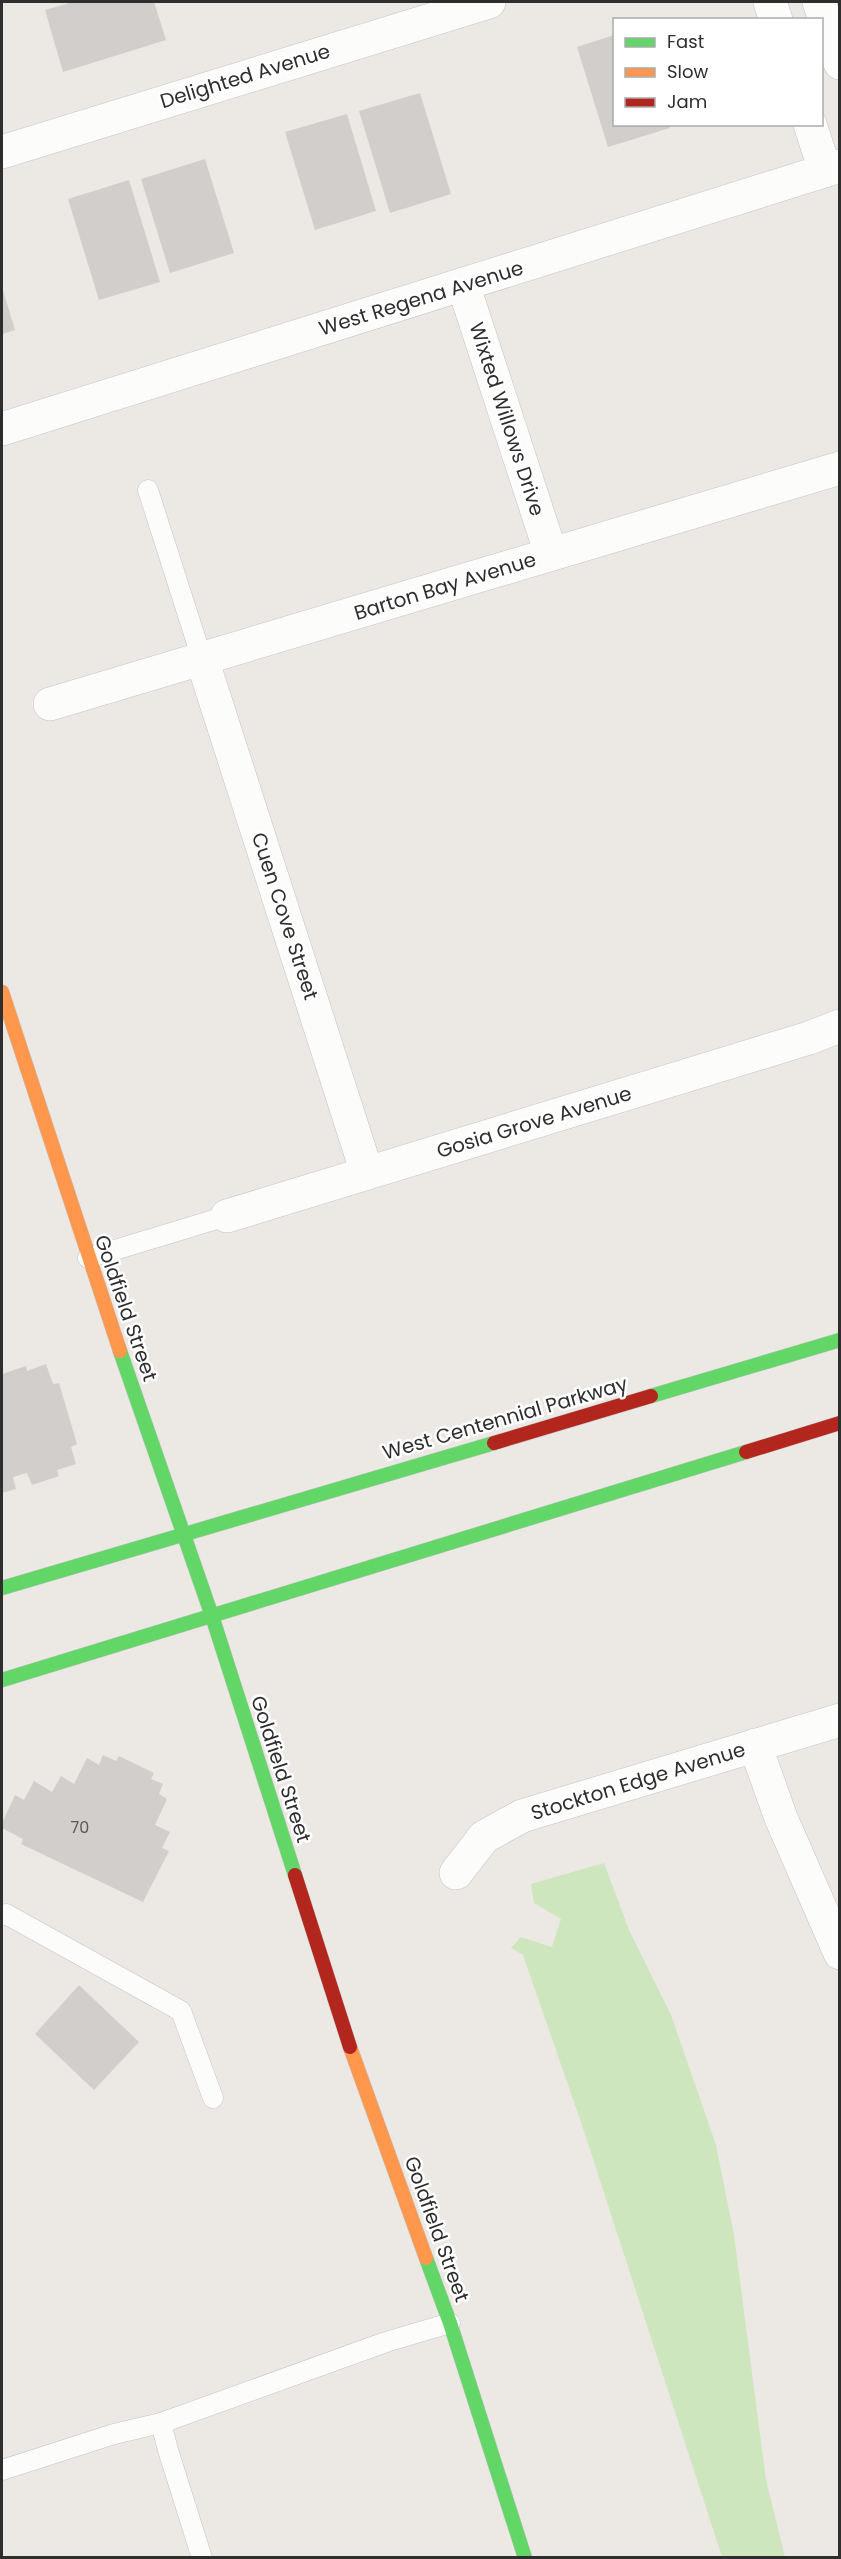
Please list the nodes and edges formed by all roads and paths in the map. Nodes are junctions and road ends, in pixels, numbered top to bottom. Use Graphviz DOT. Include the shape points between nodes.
graph roads {
  1 [pos="489,2"];
  2 [pos="770,2"];
  3 [pos="775,18"];
  4 [pos="823,20"];
  5 [pos="840,63"];
  6 [pos="811,126"];
  7 [pos="4,145"];
  8 [pos="832,168"];
  9 [pos="463,284"];
  10 [pos="2,429"];
  11 [pos="840,468"];
  12 [pos="148,490"];
  13 [pos="551,554"];
  14 [pos="202,659"];
  15 [pos="50,704"];
  16 [pos="2,992"];
  17 [pos="840,1026"];
  18 [pos="367,1173"];
  19 [pos="227,1216"];
  20 [pos="88,1258"];
  21 [pos="840,1340"];
  22 [pos="840,1423"];
  23 [pos="182,1533"];
  24 [pos="2,1588"];
  25 [pos="212,1616"];
  26 [pos="2,1680"];
  27 [pos="840,1720"];
  28 [pos="755,1745"];
  29 [pos="456,1873"];
  30 [pos="2,1915"];
  31 [pos="840,1953"];
  32 [pos="213,2098"];
  33 [pos="450,2323"];
  34 [pos="162,2423"];
  35 [pos="2,2470"];
  36 [pos="202,2558"];
  37 [pos="525,2558"];
  1 -- 7 [label="street, Delighted Avenue"];
  2 -- 3 [label="street"];
  4 -- 5 [label="street"];
  6 -- 8 [label="street"];
  8 -- 9 [label="street, West Regena Avenue"];
  9 -- 10 [label="street, West Regena Avenue"];
  9 -- 13 [label="street, Wixted Willows Drive"];
  11 -- 13 [label="street, Barton Bay Avenue"];
  12 -- 14 [label="lane"];
  13 -- 14 [label="street, Barton Bay Avenue"];
  14 -- 15 [label="street, Barton Bay Avenue"];
  14 -- 18 [label="street, Cuen Cove Street"];
  16 -- 20 [label="main road, Goldfield Street"];
  17 -- 18 [label="street, Gosia Grove Avenue"];
  18 -- 19 [label="street, Gosia Grove Avenue"];
  19 -- 20 [label="lane"];
  20 -- 23 [label="main road, Goldfield Street"];
  21 -- 23 [label="main road, West Centennial Parkway"];
  22 -- 25 [label="main road"];
  23 -- 24 [label="main road, West Centennial Parkway"];
  23 -- 25 [label="main road, Goldfield Street"];
  25 -- 26 [label="main road"];
  25 -- 33 [label="main road, Goldfield Street" via="351,2051"];
  27 -- 28 [label="street, Stockton Edge Avenue"];
  28 -- 29 [label="street, Stockton Edge Avenue" via="522,1816 484,1836"];
  28 -- 31 [label="street" via="781,1818"];
  30 -- 32 [label="lane" via="181,2011"];
  33 -- 34 [label="lane" via="386,2342"];
  33 -- 37 [label="main road, Goldfield Street"];
  34 -- 35 [label="lane"];
  34 -- 36 [label="lane"];
}
